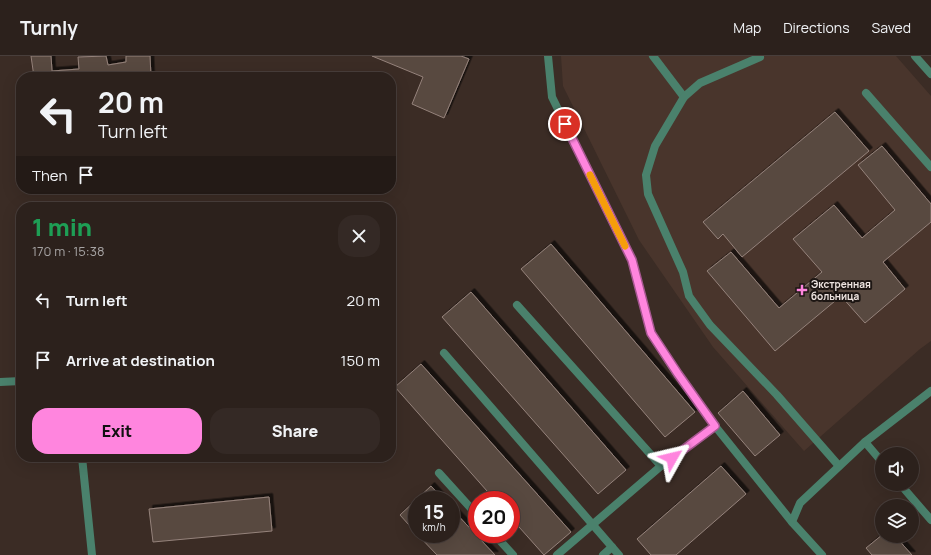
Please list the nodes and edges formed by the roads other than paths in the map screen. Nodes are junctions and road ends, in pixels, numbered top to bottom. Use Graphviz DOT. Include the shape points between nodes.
graph roads {
  1 [pos="548,56"];
  2 [pos="653,56"];
  3 [pos="915,56"];
  4 [pos="760,57"];
  5 [pos="931,74"];
  6 [pos="866,93"];
  7 [pos="684,97"];
  8 [pos="931,167"];
  9 [pos="517,305"];
  10 [pos="444,353"];
  11 [pos="16,381"];
  12 [pos="0,382"];
  13 [pos="931,391"];
  14 [pos="715,426"];
  15 [pos="865,442"];
  16 [pos="875,454"];
  17 [pos="83,462"];
  18 [pos="661,466"];
  19 [pos="839,466"];
  20 [pos="440,473"];
  21 [pos="906,491"];
  22 [pos="468,505"];
  23 [pos="931,520"];
  24 [pos="792,522"];
  25 [pos="594,525"];
  26 [pos="502,543"];
  27 [pos="612,547"];
  28 [pos="92,555"];
  29 [pos="513,555"];
  30 [pos="557,555"];
  31 [pos="603,555"];
  32 [pos="619,555"];
  33 [pos="822,555"];
  1 -- 14 [label="street" via="552,97 632,260 651,333"];
  2 -- 7 [label="street"];
  3 -- 5 [label="street"];
  4 -- 7 [label="street" via="700,82"];
  6 -- 8 [label="street"];
  7 -- 19 [label="street" via="655,146 646,175 648,194 683,272 689,296 710,325"];
  9 -- 18 [label="street"];
  10 -- 25 [label="street"];
  11 -- 12 [label="street"];
  13 -- 15 [label="street"];
  14 -- 18 [label="street"];
  14 -- 24 [label="street"];
  15 -- 16 [label="street"];
  15 -- 19 [label="street"];
  17 -- 28 [label="street"];
  18 -- 25 [label="street"];
  19 -- 24 [label="street" via="800,503"];
  20 -- 22 [label="street"];
  21 -- 23 [label="street"];
  24 -- 33 [label="street"];
  25 -- 27 [label="street"];
  25 -- 30 [label="street"];
  26 -- 29 [label="street"];
  27 -- 31 [label="street"];
  27 -- 32 [label="street"];
}
